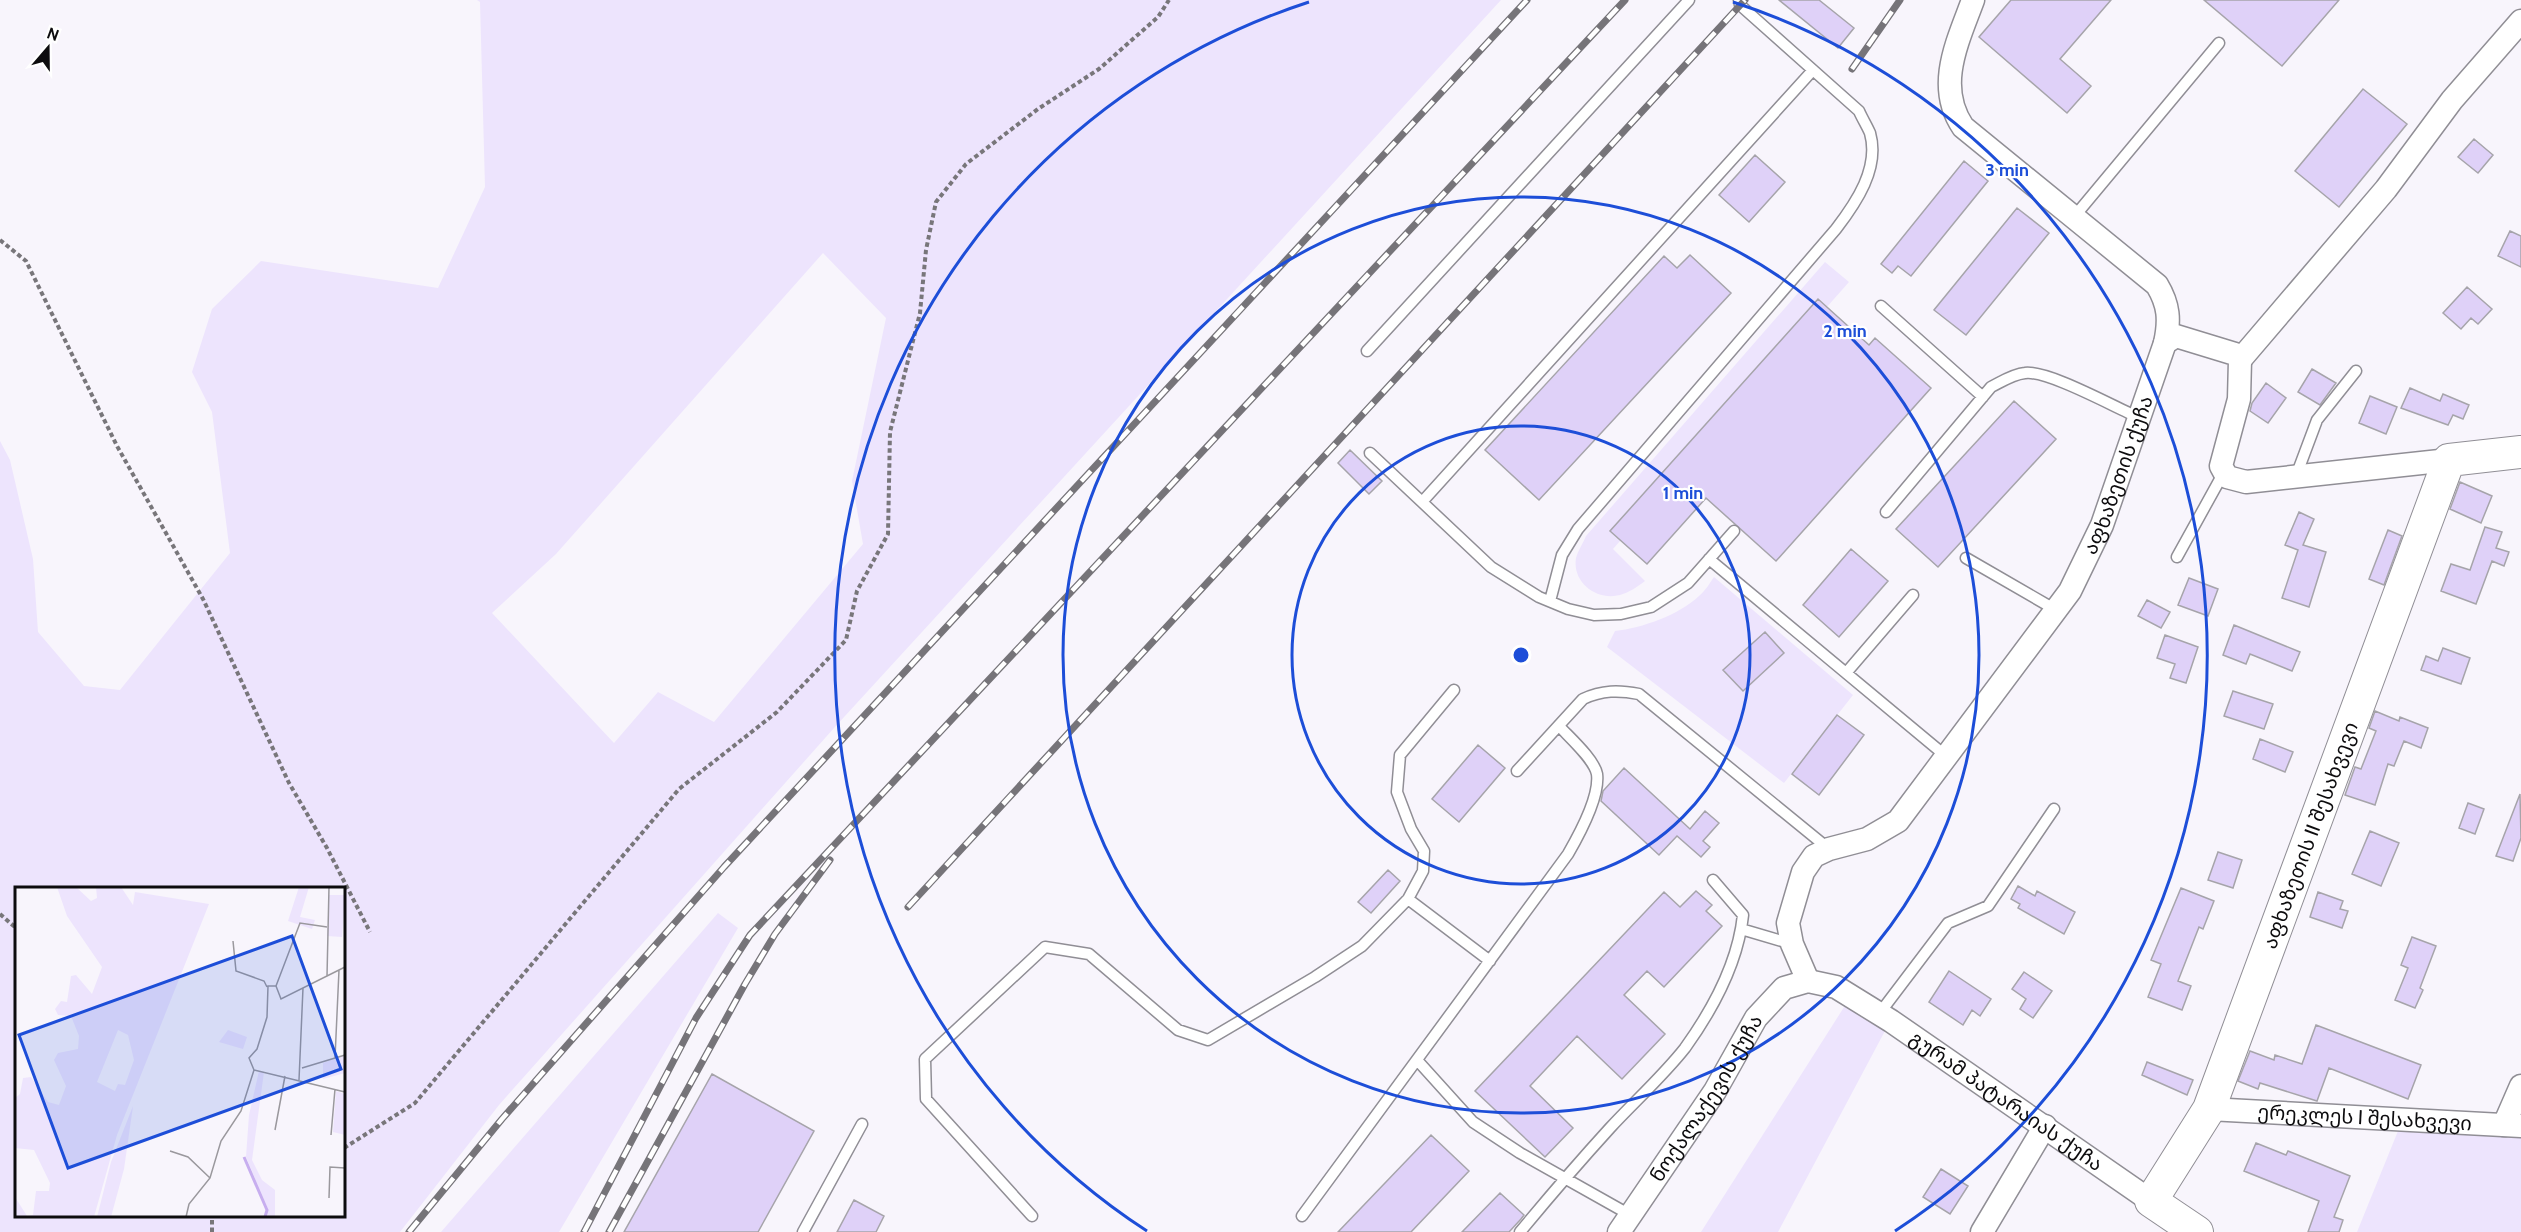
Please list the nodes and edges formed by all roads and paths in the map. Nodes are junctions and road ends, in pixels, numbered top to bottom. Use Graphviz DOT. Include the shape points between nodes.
graph roads {
  1 [pos="1169,0"];
  2 [pos="1689,0"];
  3 [pos="1739,0"];
  4 [pos="1973,0"];
  5 [pos="2521,21"];
  6 [pos="2219,44"];
  7 [pos="1813,70"];
  8 [pos="2074,218"];
  9 [pos="0,240"];
  10 [pos="1881,306"];
  11 [pos="2165,343"];
  12 [pos="1367,351"];
  13 [pos="2240,360"];
  14 [pos="2356,371"];
  15 [pos="1983,397"];
  16 [pos="2138,417"];
  17 [pos="2521,452"];
  18 [pos="1370,453"];
  19 [pos="2449,460"];
  20 [pos="2224,471"];
  21 [pos="2296,476"];
  22 [pos="1422,502"];
  23 [pos="1886,512"];
  24 [pos="1734,531"];
  25 [pos="2177,557"];
  26 [pos="1966,558"];
  27 [pos="1710,559"];
  28 [pos="1913,595"];
  29 [pos="1550,601"];
  30 [pos="2056,610"];
  31 [pos="1846,673"];
  32 [pos="1454,690"];
  33 [pos="1559,726"];
  34 [pos="1947,757"];
  35 [pos="1516,771"];
  36 [pos="2054,809"];
  37 [pos="1829,849"];
  38 [pos="1713,880"];
  39 [pos="1408,899"];
  40 [pos="0,914"];
  41 [pos="15,927"];
  42 [pos="1741,929"];
  43 [pos="370,932"];
  44 [pos="1792,944"];
  45 [pos="1490,961"];
  46 [pos="1808,981"];
  47 [pos="1879,1014"];
  48 [pos="1417,1060"];
  49 [pos="2521,1086"];
  50 [pos="2209,1109"];
  51 [pos="862,1124"];
  52 [pos="2045,1126"];
  53 [pos="2513,1126"];
  54 [pos="345,1147"];
  55 [pos="1564,1178"];
  56 [pos="2151,1201"];
  57 [pos="1032,1216"];
  58 [pos="1302,1216"];
  59 [pos="1626,1224"];
  60 [pos="803,1232"];
  61 [pos="1520,1232"];
  62 [pos="1982,1232"];
  63 [pos="2197,1232"];
  1 -- 54 [label="path" via="1158,17 1099,69 966,164 936,202 920,313 890,432 888,534 857,591 846,640 777,712 679,789 415,1103"];
  2 -- 12 [label="lane"];
  3 -- 7 [label="lane"];
  4 -- 8 [label="street, აფხაზეთის ქუჩა" via="1950,62 1956,117 1963,127"];
  5 -- 13 [label="street" via="2452,100 2386,189"];
  6 -- 8 [label="lane"];
  7 -- 22 [label="lane"];
  7 -- 29 [label="lane" via="1859,111 1869,132 1873,151 1858,200 1578,528 1562,555"];
  8 -- 11 [label="street, აფხაზეთის ქუჩა" via="2157,285 2169,311"];
  9 -- 43 [label="path" via="26,261 117,446 203,599 289,783"];
  10 -- 15 [label="lane"];
  11 -- 13 [label="street" via="2176,336 2235,354"];
  11 -- 16 [label="street, აფხაზეთის ქუჩა"];
  13 -- 20 [label="street" via="2239,399 2221,466"];
  14 -- 21 [label="lane" via="2317,420"];
  15 -- 16 [label="lane" via="1991,387 2027,372 2049,376"];
  15 -- 23 [label="lane"];
  16 -- 30 [label="street, აფხაზეთის ქუჩა" via="2102,525 2070,591"];
  17 -- 19 [label="street"];
  18 -- 22 [label="lane"];
  19 -- 21 [label="street"];
  19 -- 50 [label="street, აფხაზეთის II შესახვევი"];
  20 -- 21 [label="street" via="2227,477 2246,482"];
  20 -- 25 [label="lane"];
  22 -- 29 [label="lane" via="1491,567"];
  24 -- 27 [label="lane"];
  26 -- 30 [label="lane"];
  27 -- 29 [label="lane" via="1688,583 1651,607 1594,615"];
  27 -- 31 [label="lane"];
  28 -- 31 [label="lane"];
  30 -- 34 [label="street, აფხაზეთის ქუჩა"];
  31 -- 34 [label="lane"];
  32 -- 39 [label="lane" via="1400,754 1397,792 1424,851 1423,871"];
  33 -- 35 [label="lane"];
  33 -- 37 [label="lane" via="1583,699 1595,693 1621,690 1639,694"];
  33 -- 45 [label="lane" via="1597,773 1590,808 1568,854"];
  34 -- 37 [label="street, აფხაზეთის ქუჩა" via="1898,821 1868,839"];
  36 -- 47 [label="lane" via="1988,906 1947,923"];
  37 -- 44 [label="street, აფხაზეთის ქუჩა" via="1815,856 1803,872 1788,923"];
  38 -- 42 [label="lane" via="1743,915"];
  39 -- 45 [label="lane"];
  39 -- 57 [label="lane" via="1362,946 1208,1040 1178,1029 1089,954 1045,947 926,1059 926,1100"];
  40 -- 41 [label="path"];
  42 -- 44 [label="lane"];
  42 -- 55 [label="lane" via="1726,978 1684,1048"];
  44 -- 46 [label="street, აფხაზეთის ქუჩა"];
  45 -- 48 [label="lane"];
  46 -- 47 [label="street, გურამ პატარაიას ქუჩა" via="1836,987"];
  46 -- 59 [label="street, ნოქალაქევის ქუჩა" via="1784,988 1756,1018 1715,1091"];
  47 -- 52 [label="street, გურამ პატარაიას ქუჩა"];
  48 -- 55 [label="lane" via="1473,1122"];
  48 -- 58 [label="lane"];
  49 -- 53 [label="street"];
  50 -- 53 [label="street, ერეკლეს I შესახვევი"];
  50 -- 56 [label="street, აფხაზეთის II შესახვევი"];
  51 -- 60 [label="lane"];
  52 -- 56 [label="street, გურამ პატარაიას ქუჩა"];
  52 -- 62 [label="street"];
  55 -- 59 [label="lane"];
  55 -- 61 [label="lane"];
  56 -- 63 [label="street, გურამ პატარაიას ქუჩა"];
}
